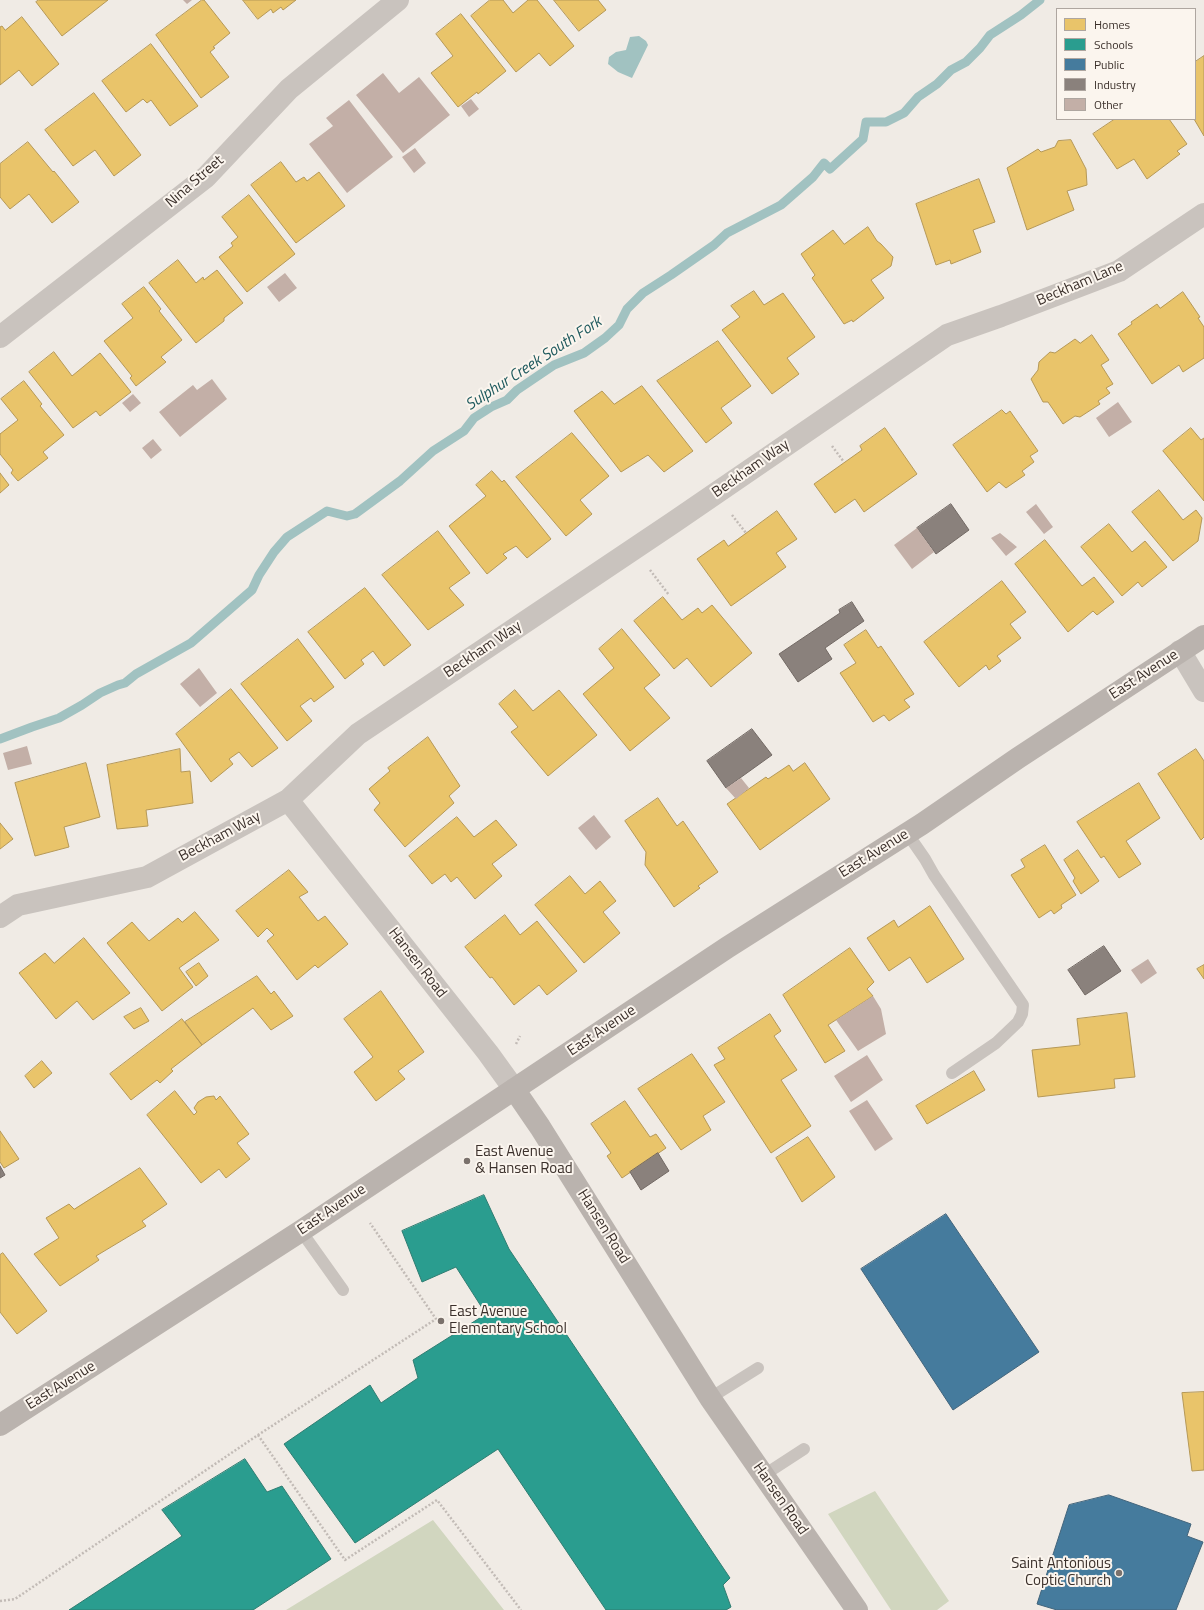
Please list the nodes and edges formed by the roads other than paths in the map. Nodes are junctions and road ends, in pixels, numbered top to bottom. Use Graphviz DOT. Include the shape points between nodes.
graph roads {
  1 [pos="398,0"];
  2 [pos="1204,214"];
  3 [pos="947,335"];
  4 [pos="0,337"];
  5 [pos="1204,636"];
  6 [pos="1180,651"];
  7 [pos="1204,691"];
  8 [pos="288,800"];
  9 [pos="907,833"];
  10 [pos="0,917"];
  11 [pos="952,1073"];
  12 [pos="514,1089"];
  13 [pos="301,1231"];
  14 [pos="343,1290"];
  15 [pos="758,1368"];
  16 [pos="710,1398"];
  17 [pos="1,1424"];
  18 [pos="804,1449"];
  19 [pos="764,1475"];
  20 [pos="857,1610"];
  1 -- 4 [label="street, Nina Street" via="289,89 206,177"];
  2 -- 3 [label="street, Beckham Lane" via="1119,271"];
  3 -- 8 [label="street, Beckham Way" via="358,734"];
  5 -- 6 [label="street, East Avenue"];
  6 -- 7 [label="street"];
  6 -- 9 [label="street, East Avenue"];
  8 -- 10 [label="street, Beckham Way" via="146,877 18,905"];
  8 -- 12 [label="street, Hansen Road" via="488,1052"];
  9 -- 11 [label="lane" via="1023,1005 1018,1022 1002,1038"];
  9 -- 12 [label="street, East Avenue" via="728,947"];
  12 -- 13 [label="street, East Avenue"];
  12 -- 16 [label="street, Hansen Road"];
  13 -- 14 [label="lane"];
  13 -- 17 [label="street, East Avenue"];
  15 -- 16 [label="lane"];
  16 -- 19 [label="street, Hansen Road"];
  18 -- 19 [label="lane"];
  19 -- 20 [label="street, Hansen Road"];
}
